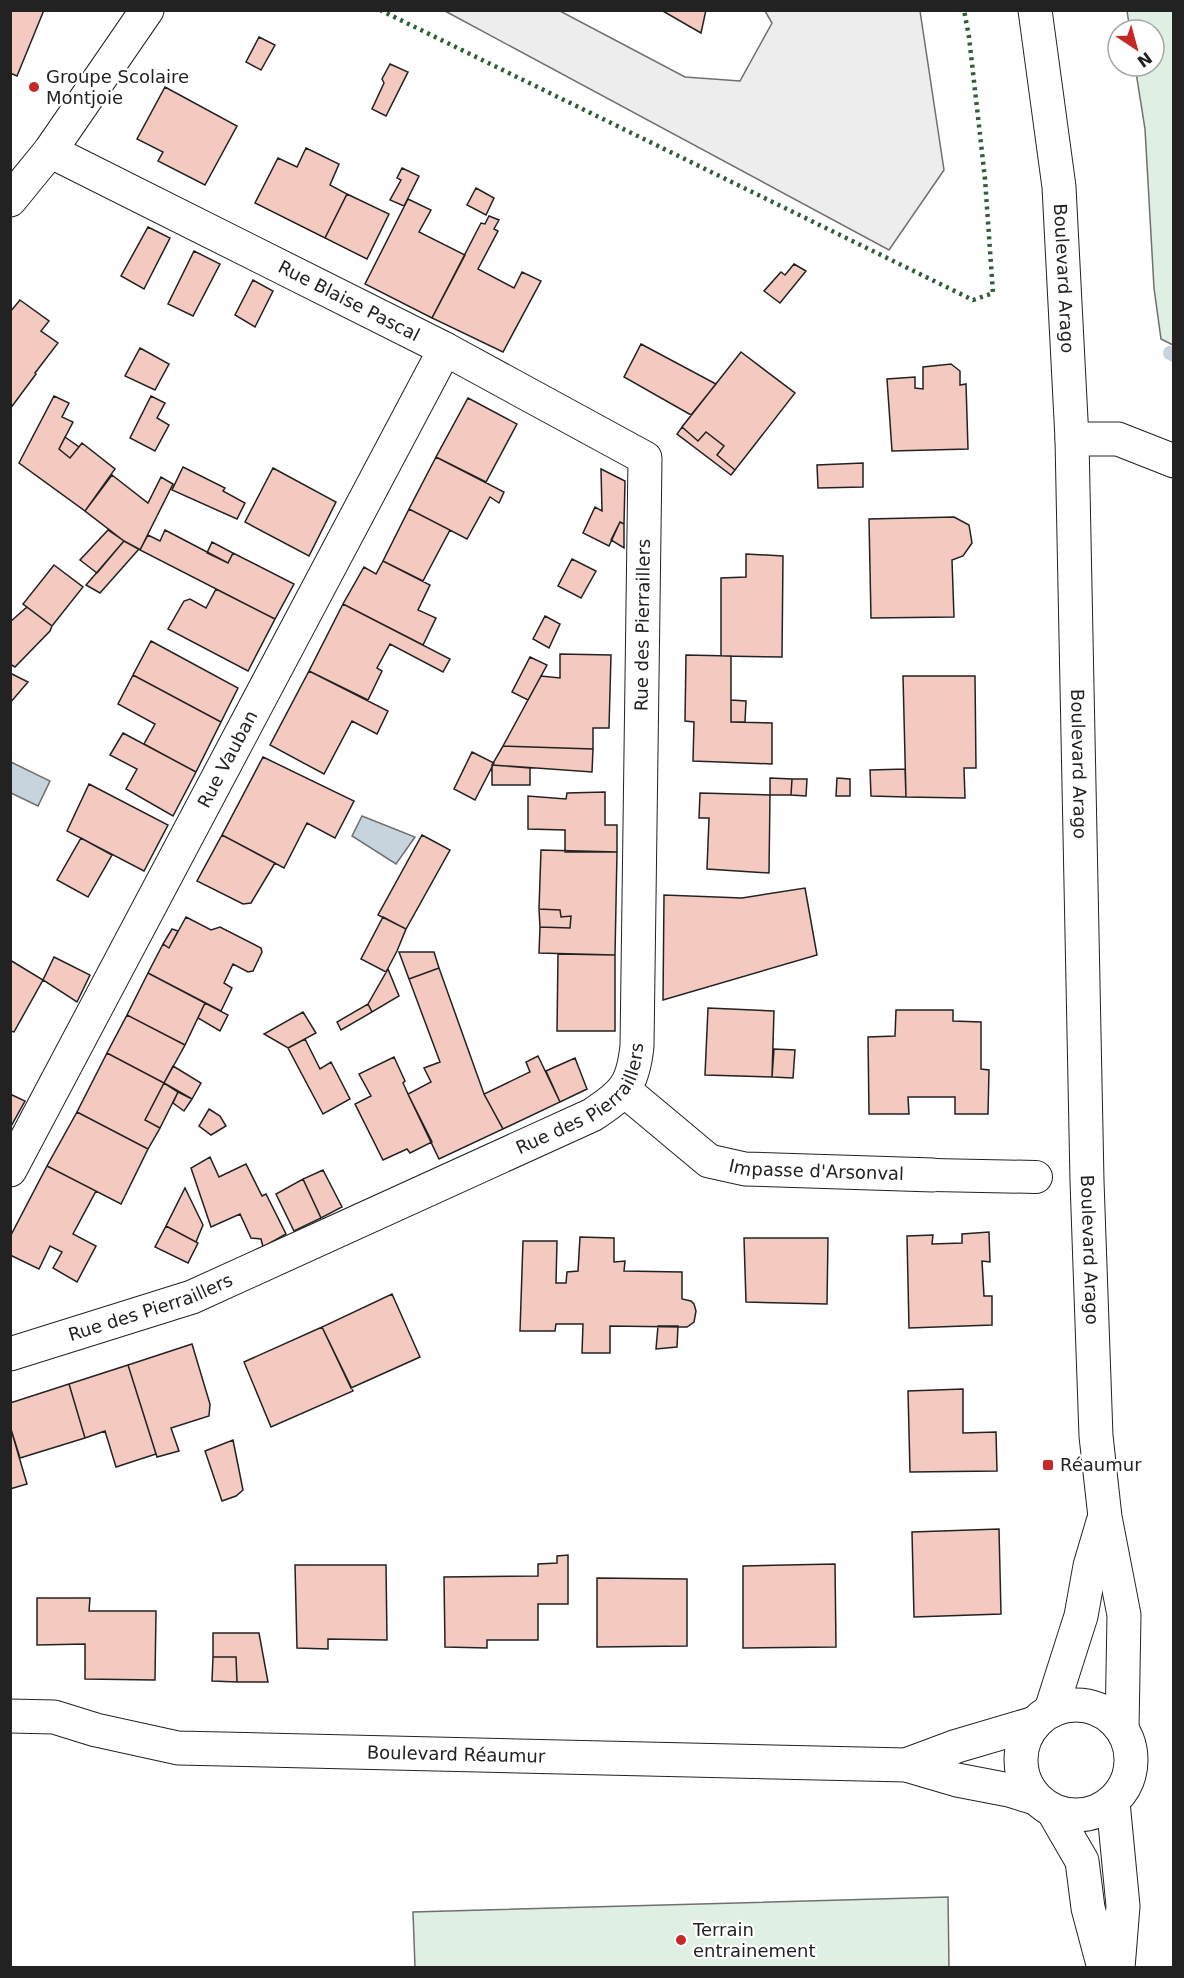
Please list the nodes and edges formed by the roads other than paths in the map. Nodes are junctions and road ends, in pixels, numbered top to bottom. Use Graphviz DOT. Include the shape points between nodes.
graph roads {
  1 [pos="147,10"];
  2 [pos="1035,10"];
  3 [pos="50,151"];
  4 [pos="10,200"];
  5 [pos="445,349"];
  6 [pos="1072,439"];
  7 [pos="645,458"];
  8 [pos="1173,461"];
  9 [pos="624,1090"];
  10 [pos="10,1170"];
  11 [pos="933,1175"];
  12 [pos="1036,1177"];
  13 [pos="10,1354"];
  14 [pos="1105,1518"];
  15 [pos="10,1716"];
  16 [pos="1043,1716"];
  17 [pos="1122,1729"];
  18 [pos="906,1765"];
  19 [pos="1113,1802"];
  20 [pos="1044,1805"];
  21 [pos="1104,1968"];
  22 [pos="1118,1968"];
  1 -- 3 [label="street"];
  2 -- 6 [label="street, Boulevard Arago" via="1059,187"];
  3 -- 4 [label="street"];
  3 -- 5 [label="street, Rue Blaise Pascal"];
  5 -- 7 [label="street, Rue Blaise Pascal"];
  5 -- 10 [label="street, Rue Vauban"];
  6 -- 8 [label="street" via="1118,439"];
  6 -- 14 [label="street, Boulevard Arago" via="1087,1181 1096,1436"];
  7 -- 9 [label="street, Rue des Pierraillers" via="637,1046 634,1068"];
  9 -- 11 [label="street, Impasse d'Arsonval" via="709,1161 745,1169"];
  9 -- 13 [label="street, Rue des Pierraillers" via="591,1115 192,1297"];
  11 -- 12 [label="street, Impasse d'Arsonval"];
  14 -- 16 [label="street, Boulevard Arago" via="1090,1566 1081,1616"];
  14 -- 17 [label="street, Boulevard Arago" via="1124,1615"];
  15 -- 18 [label="street, Boulevard Réaumur" via="54,1717 178,1748"];
  16 -- 17 [label="street" via="1082,1704 1111,1717"];
  16 -- 18 [label="street, Boulevard Réaumur"];
  16 -- 20 [label="street" via="1024,1739 1020,1757 1022,1776"];
  17 -- 19 [label="street" via="1131,1759 1123,1789"];
  18 -- 20 [label="street, Boulevard Réaumur" via="1009,1790"];
  19 -- 20 [label="street" via="1084,1815 1068,1815"];
  19 -- 22 [label="street" via="1123,1906"];
  20 -- 21 [label="street" via="1082,1861 1088,1908"];
}
